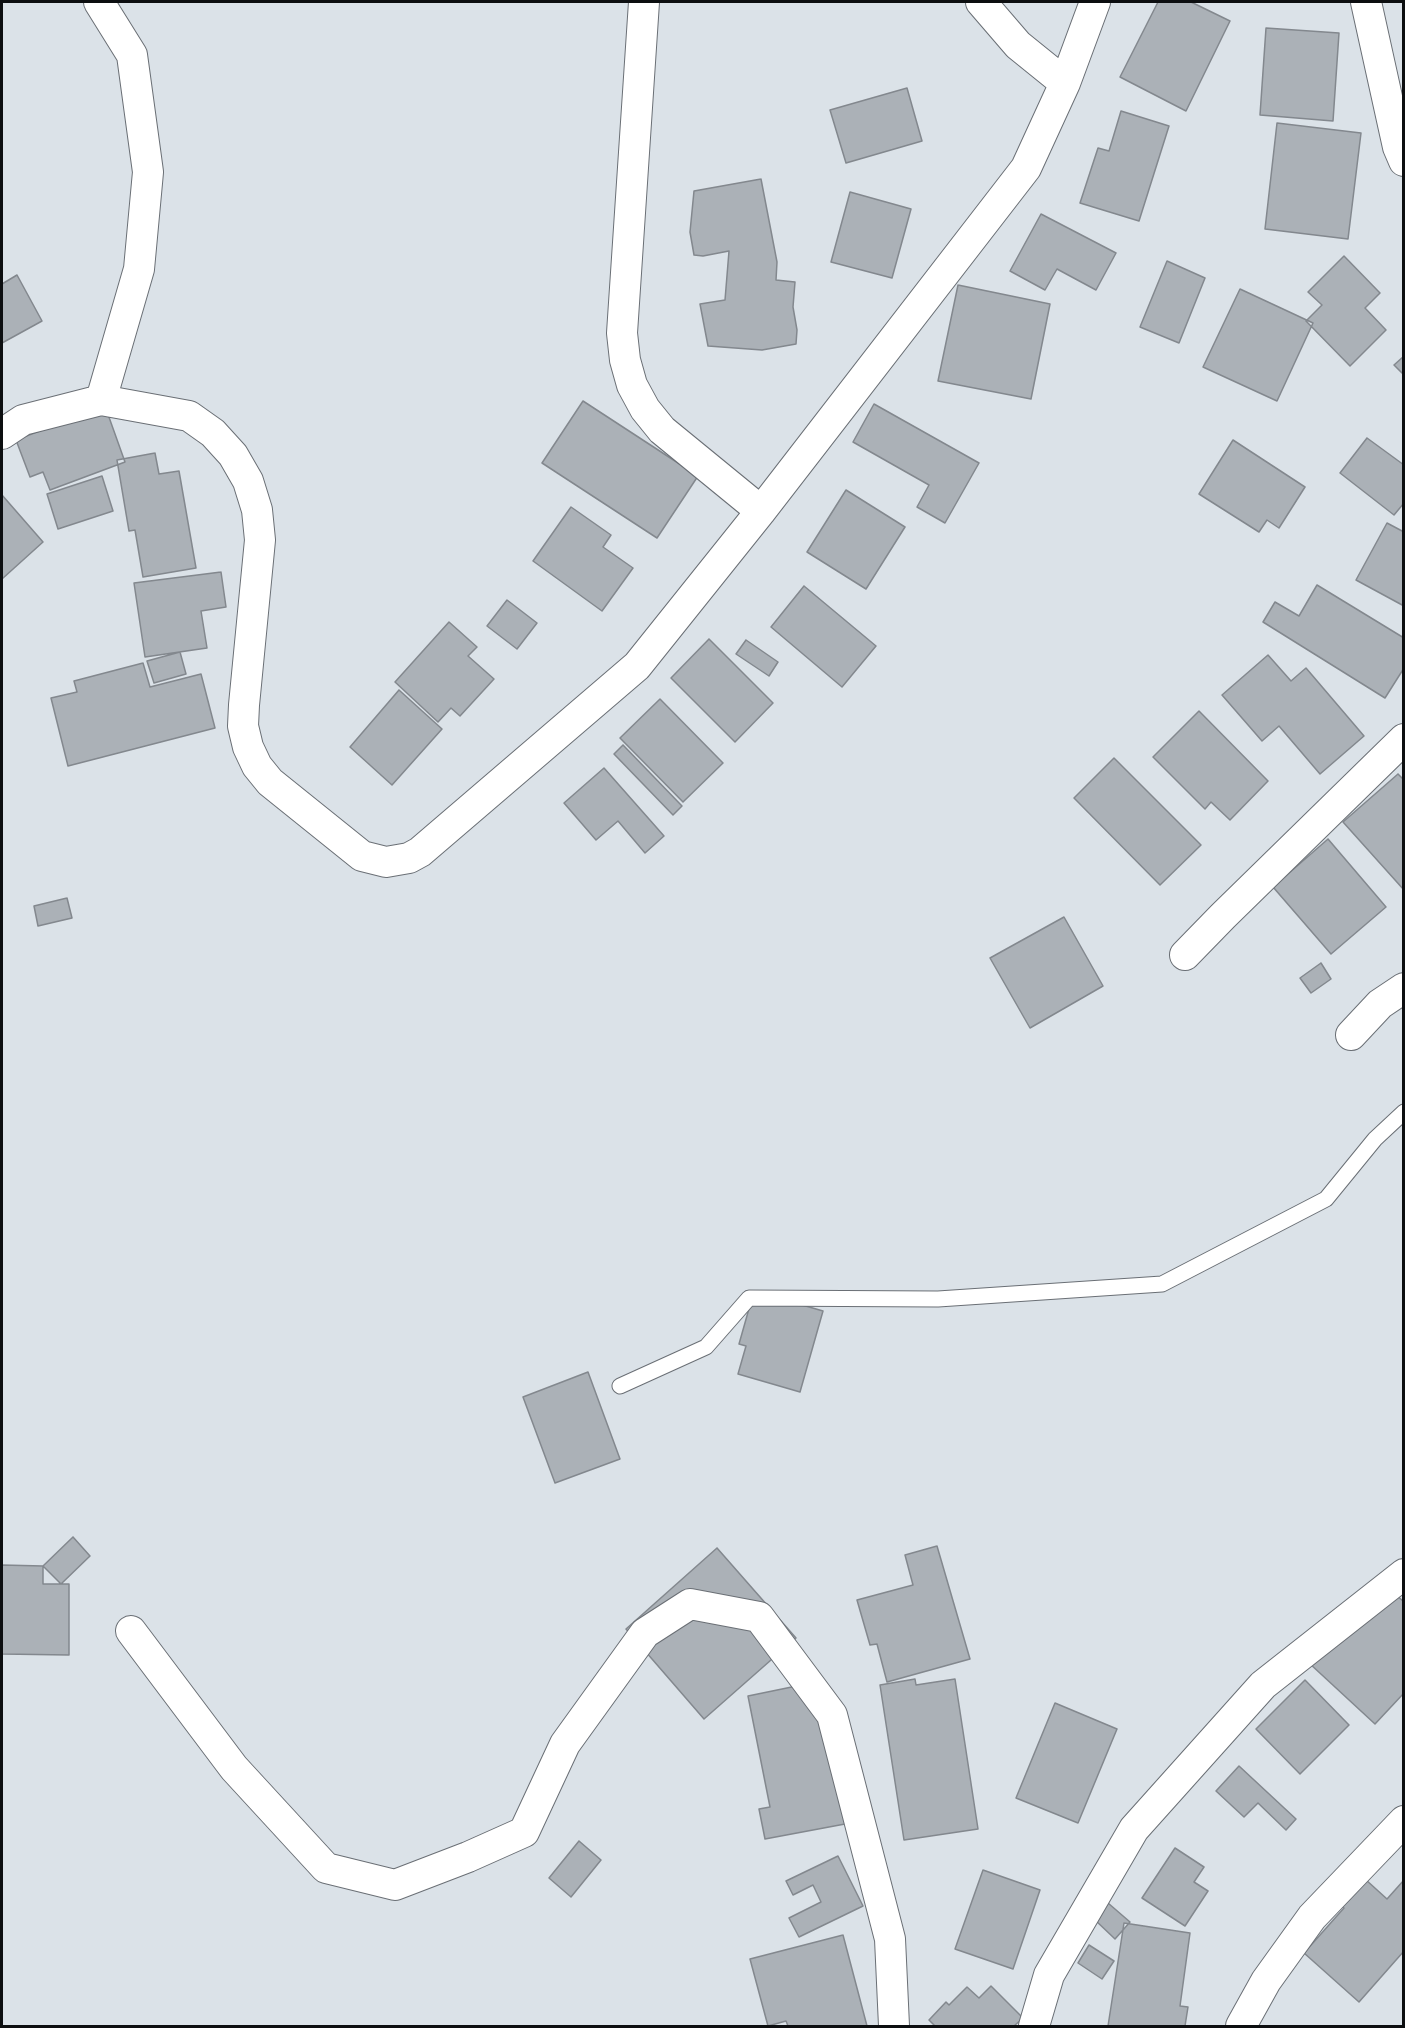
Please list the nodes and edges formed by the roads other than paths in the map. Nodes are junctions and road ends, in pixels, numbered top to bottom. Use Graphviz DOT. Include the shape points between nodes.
graph roads {
  1 [pos="99,2"];
  2 [pos="644,2"];
  3 [pos="981,2"];
  4 [pos="1095,2"];
  5 [pos="1366,2"];
  6 [pos="1065,83"];
  7 [pos="1404,161"];
  8 [pos="101,400"];
  9 [pos="2,434"];
  10 [pos="761,511"];
  11 [pos="1404,739"];
  12 [pos="1185,955"];
  13 [pos="1404,988"];
  14 [pos="1351,1035"];
  15 [pos="1404,1112"];
  16 [pos="620,1386"];
  17 [pos="1404,1574"];
  18 [pos="131,1631"];
  19 [pos="1404,1821"];
  20 [pos="894,2026"];
  21 [pos="1034,2026"];
  22 [pos="1241,2026"];
  1 -- 8 [label="street" via="132,55 148,172 138,269"];
  2 -- 10 [label="street" via="622,333 625,360 632,386 662,430"];
  3 -- 6 [label="street" via="1018,45"];
  4 -- 6 [label="street"];
  5 -- 7 [label="street"];
  6 -- 10 [label="street" via="1026,168"];
  8 -- 9 [label="street" via="23,420"];
  8 -- 10 [label="street" via="189,416 213,433 233,455 257,510 260,540 244,705 248,747 256,766 270,782 362,856 386,862 420,852 638,666"];
  11 -- 12 [label="street"];
  13 -- 14 [label="street" via="1380,1004"];
  15 -- 16 [label="lane" via="1375,1139 1326,1199 1162,1284 938,1299 749,1298 706,1347"];
  17 -- 21 [label="street" via="1263,1684 1134,1829 1049,1975"];
  18 -- 20 [label="street" via="234,1768 326,1868 395,1885 524,1832 565,1744 645,1633 690,1604 759,1617 832,1715 890,1939"];
  19 -- 22 [label="street" via="1312,1917 1266,1981"];
}
